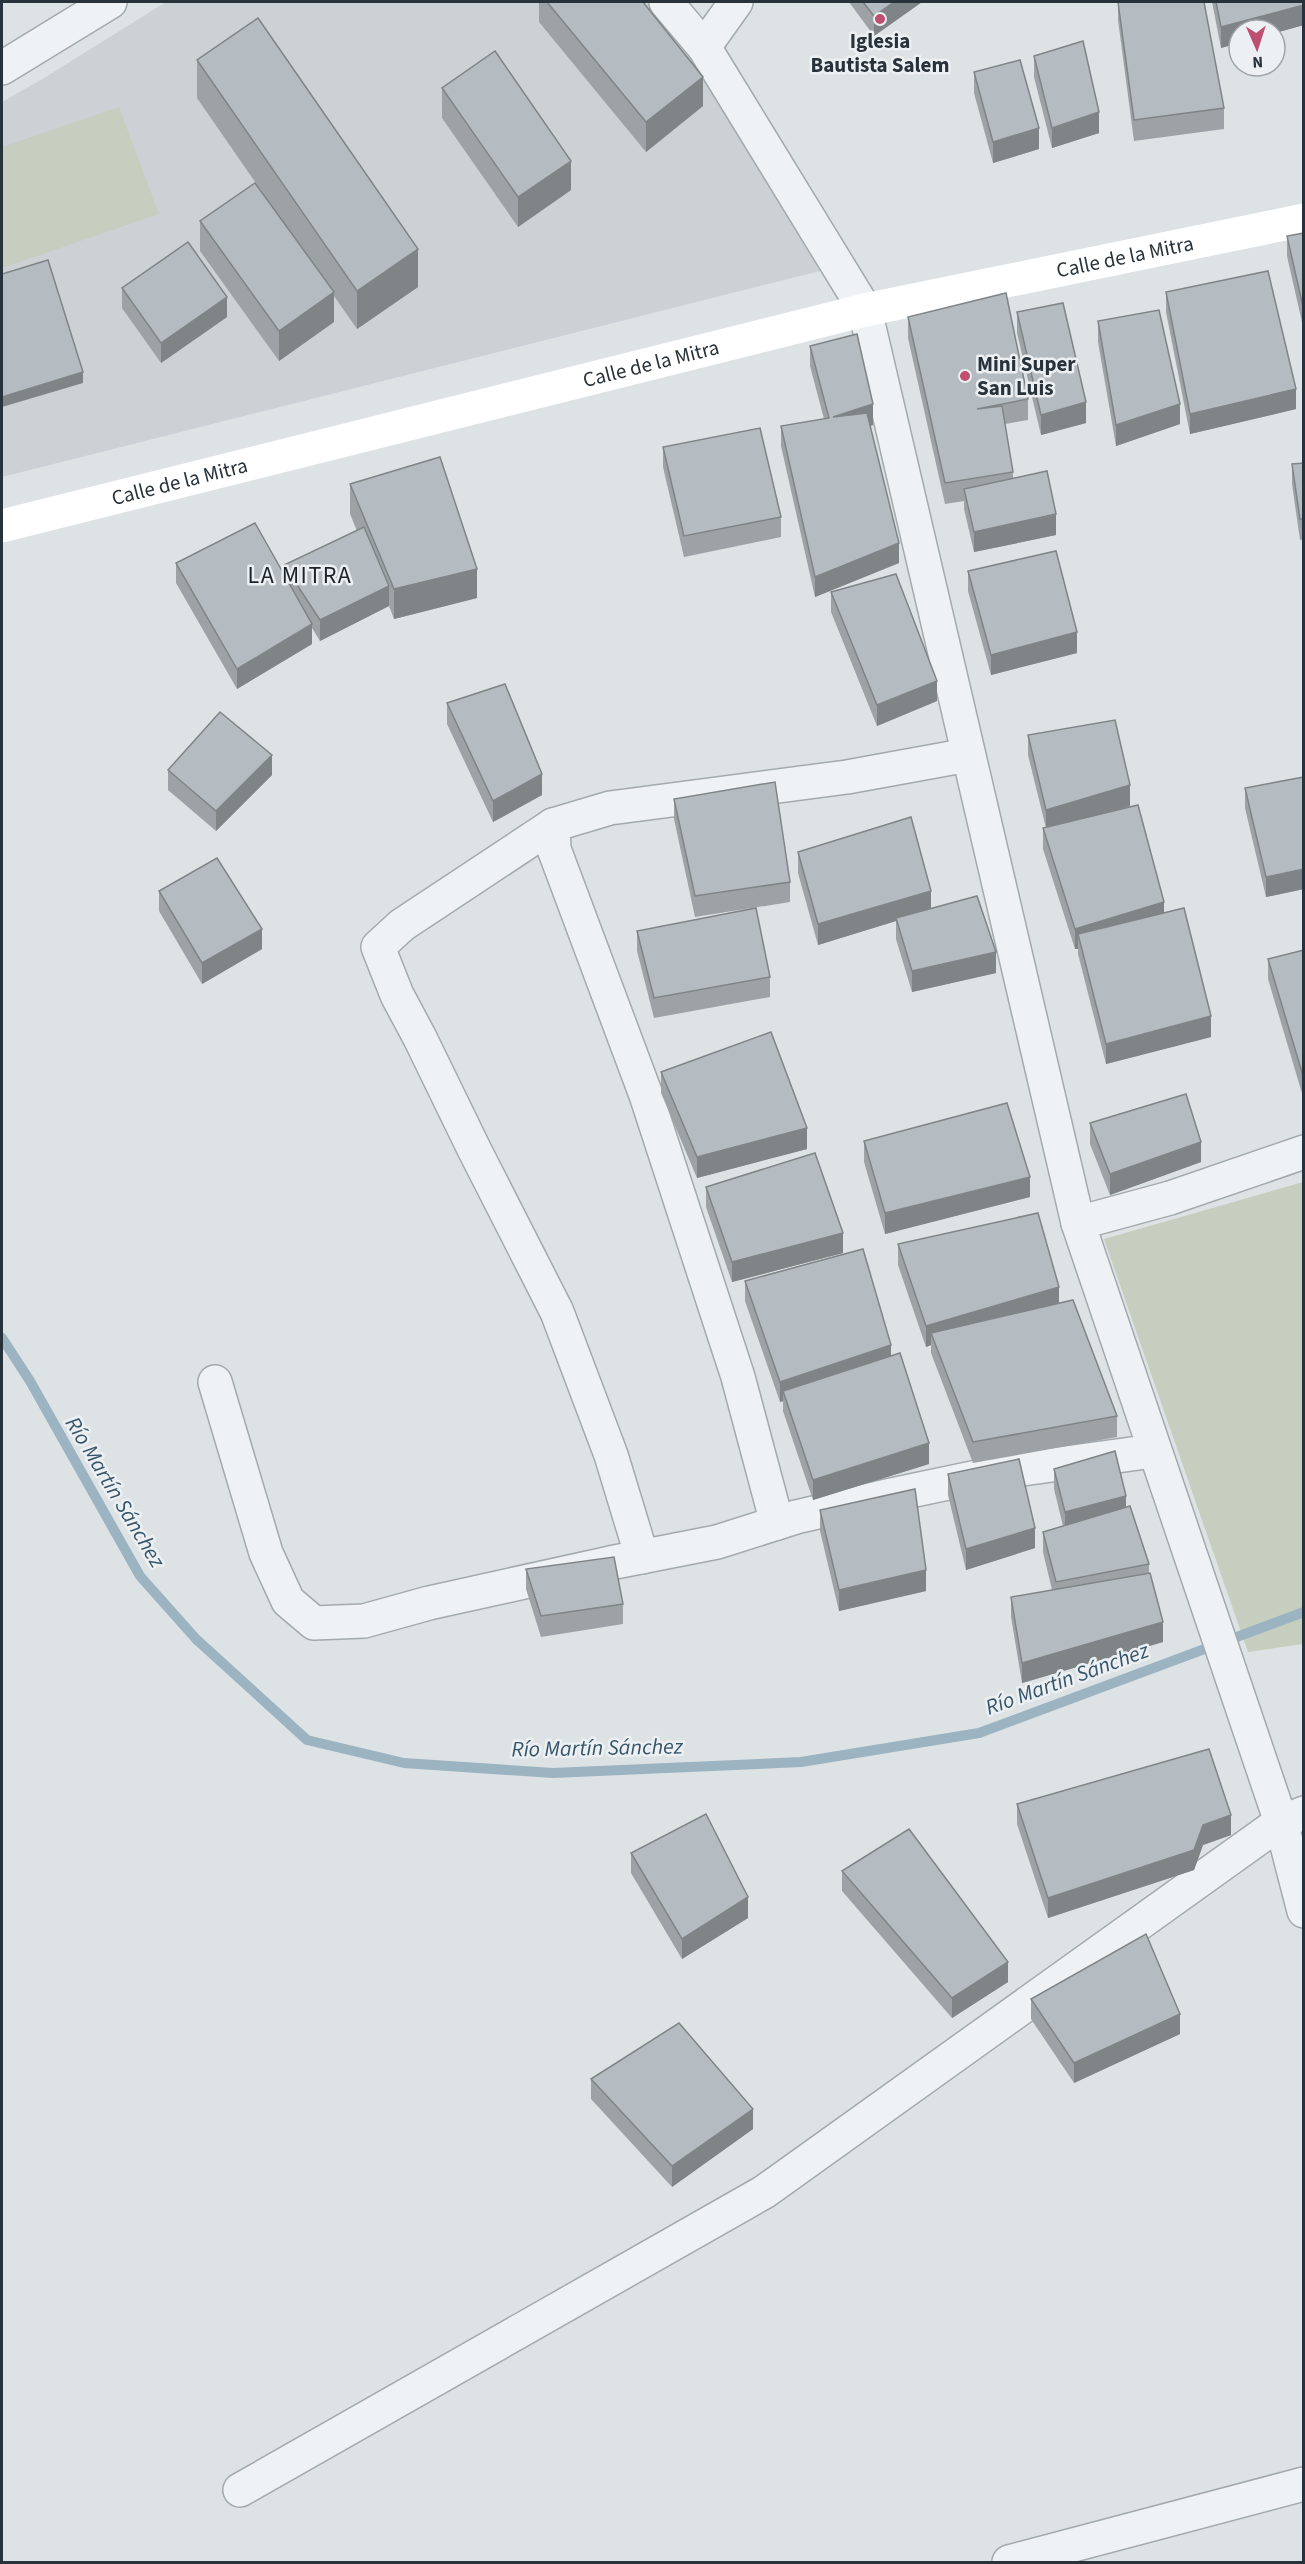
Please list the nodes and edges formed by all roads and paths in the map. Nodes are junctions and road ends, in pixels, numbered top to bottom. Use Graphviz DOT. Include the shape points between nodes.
graph roads {
  1 [pos="110,2"];
  2 [pos="666,2"];
  3 [pos="736,2"];
  4 [pos="704,47"];
  5 [pos="2,68"];
  6 [pos="1304,220"];
  7 [pos="865,310"];
  8 [pos="2,526"];
  9 [pos="968,755"];
  10 [pos="553,825"];
  11 [pos="1304,1152"];
  12 [pos="1078,1223"];
  13 [pos="215,1382"];
  14 [pos="1153,1451"];
  15 [pos="777,1523"];
  16 [pos="642,1557"];
  17 [pos="1292,1818"];
  18 [pos="1304,1911"];
  19 [pos="1304,2484"];
  20 [pos="240,2490"];
  21 [pos="1009,2562"];
  1 -- 5 [label="street"];
  2 -- 4 [label="street"];
  3 -- 4 [label="street"];
  4 -- 7 [label="street"];
  6 -- 7 [label="street, Calle de la Mitra"];
  7 -- 8 [label="street, Calle de la Mitra"];
  7 -- 9 [label="street"];
  9 -- 10 [label="street" via="847,777 610,808"];
  9 -- 12 [label="street"];
  10 -- 15 [label="street" via="554,849 646,1095 738,1377"];
  10 -- 16 [label="street" via="402,925 378,947 397,995 557,1312 611,1455"];
  11 -- 12 [label="street" via="1170,1198"];
  12 -- 14 [label="street"];
  13 -- 16 [label="street" via="266,1553 288,1601 314,1623 364,1621"];
  14 -- 15 [label="street" via="1001,1472"];
  14 -- 17 [label="street"];
  15 -- 16 [label="street" via="717,1542"];
  17 -- 18 [label="street"];
  17 -- 20 [label="street" via="764,2192"];
  19 -- 21 [label="street"];
}
